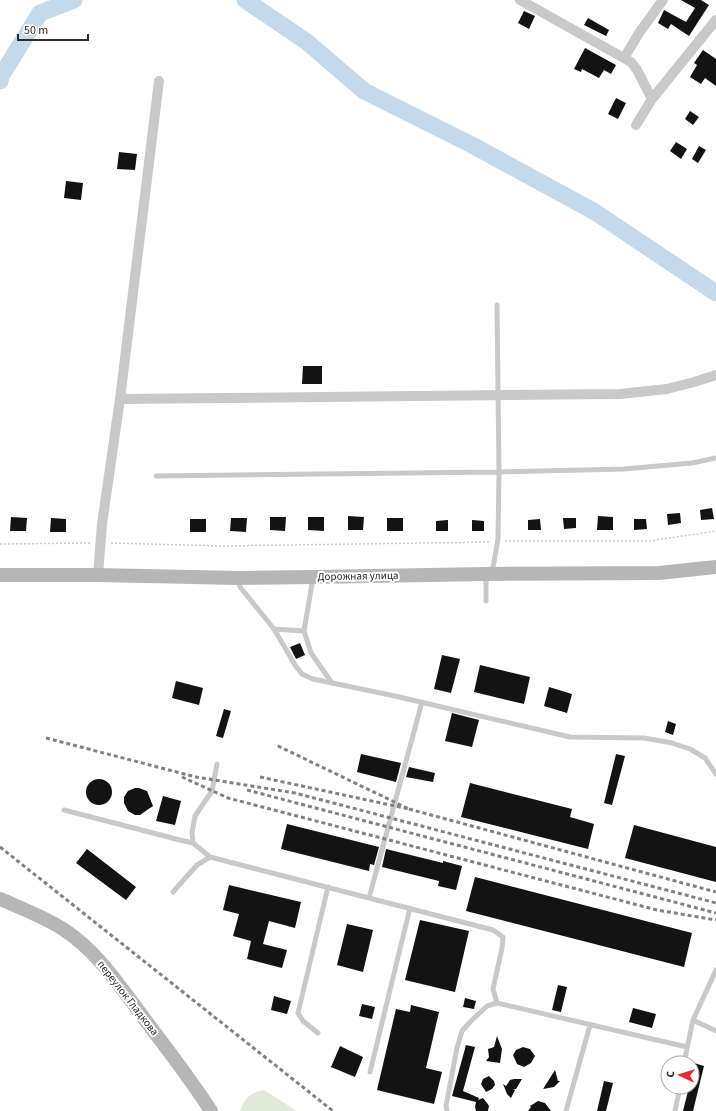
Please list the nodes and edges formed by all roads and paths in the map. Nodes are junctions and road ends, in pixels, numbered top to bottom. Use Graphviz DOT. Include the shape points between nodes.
graph roads {
  1 [pos="520,0"];
  2 [pos="663,0"];
  3 [pos="716,20"];
  4 [pos="624,58"];
  5 [pos="159,81"];
  6 [pos="652,99"];
  7 [pos="636,125"];
  8 [pos="497,305"];
  9 [pos="716,375"];
  10 [pos="497,395"];
  11 [pos="120,399"];
  12 [pos="716,458"];
  13 [pos="499,472"];
  14 [pos="156,476"];
  15 [pos="716,531"];
  16 [pos="498,542"];
  17 [pos="101,543"];
  18 [pos="0,544"];
  19 [pos="716,567"];
  20 [pos="489,574"];
  21 [pos="0,575"];
  22 [pos="98,575"];
  23 [pos="313,577"];
  24 [pos="239,578"];
  25 [pos="486,601"];
  26 [pos="274,629"];
  27 [pos="304,630"];
  28 [pos="332,683"];
  29 [pos="422,702"];
  30 [pos="217,764"];
  31 [pos="716,774"];
  32 [pos="64,810"];
  33 [pos="193,843"];
  34 [pos="210,857"];
  35 [pos="328,887"];
  36 [pos="173,892"];
  37 [pos="369,898"];
  38 [pos="0,899"];
  39 [pos="410,908"];
  40 [pos="716,970"];
  41 [pos="497,1003"];
  42 [pos="693,1020"];
  43 [pos="590,1025"];
  44 [pos="716,1031"];
  45 [pos="318,1034"];
  46 [pos="687,1047"];
  47 [pos="686,1055"];
  48 [pos="370,1072"];
  49 [pos="678,1095"];
  50 [pos="211,1111"];
  51 [pos="446,1111"];
  52 [pos="566,1111"];
  53 [pos="675,1111"];
  1 -- 4 [label="street"];
  2 -- 4 [label="street"];
  3 -- 6 [label="street"];
  4 -- 6 [label="street" via="637,70"];
  5 -- 11 [label="street"];
  6 -- 7 [label="street"];
  8 -- 10 [label="lane"];
  9 -- 10 [label="street" via="667,389 620,394"];
  10 -- 11 [label="street"];
  10 -- 13 [label="lane"];
  11 -- 17 [label="street"];
  12 -- 13 [label="lane" via="692,463 624,469"];
  13 -- 14 [label="lane"];
  13 -- 16 [label="lane"];
  15 -- 16 [label="path" via="649,541"];
  16 -- 17 [label="path" via="222,546"];
  16 -- 20 [label="lane"];
  17 -- 18 [label="path"];
  17 -- 22 [label="street"];
  19 -- 20 [label="street, Дорожная улица" via="659,573"];
  20 -- 23 [label="street, Дорожная улица"];
  20 -- 25 [label="lane"];
  21 -- 22 [label="street, Дорожная улица"];
  22 -- 24 [label="street, Дорожная улица"];
  23 -- 24 [label="street, Дорожная улица"];
  23 -- 27 [label="lane"];
  24 -- 26 [label="lane" via="240,587"];
  26 -- 27 [label="lane"];
  26 -- 28 [label="lane" via="302,674"];
  27 -- 28 [label="lane" via="311,653"];
  28 -- 29 [label="lane"];
  29 -- 31 [label="lane" via="570,737 644,738 672,743 705,758"];
  29 -- 37 [label="lane"];
  30 -- 33 [label="lane" via="212,791 195,816"];
  32 -- 33 [label="lane"];
  33 -- 34 [label="lane"];
  34 -- 35 [label="lane"];
  34 -- 36 [label="lane" via="197,865"];
  35 -- 37 [label="lane"];
  35 -- 45 [label="lane" via="298,1013"];
  37 -- 39 [label="lane"];
  38 -- 50 [label="street, переулок Гладкова" via="40,916 63,930 103,963 194,1084"];
  39 -- 41 [label="lane" via="492,930 503,937 493,989"];
  39 -- 48 [label="lane"];
  40 -- 42 [label="lane"];
  41 -- 43 [label="lane"];
  41 -- 51 [label="lane" via="487,1006 462,1031 456,1048"];
  42 -- 44 [label="lane"];
  42 -- 46 [label="lane"];
  43 -- 46 [label="lane"];
  43 -- 52 [label="lane"];
  46 -- 47 [label="lane"];
  49 -- 53 [label="lane"];
}
